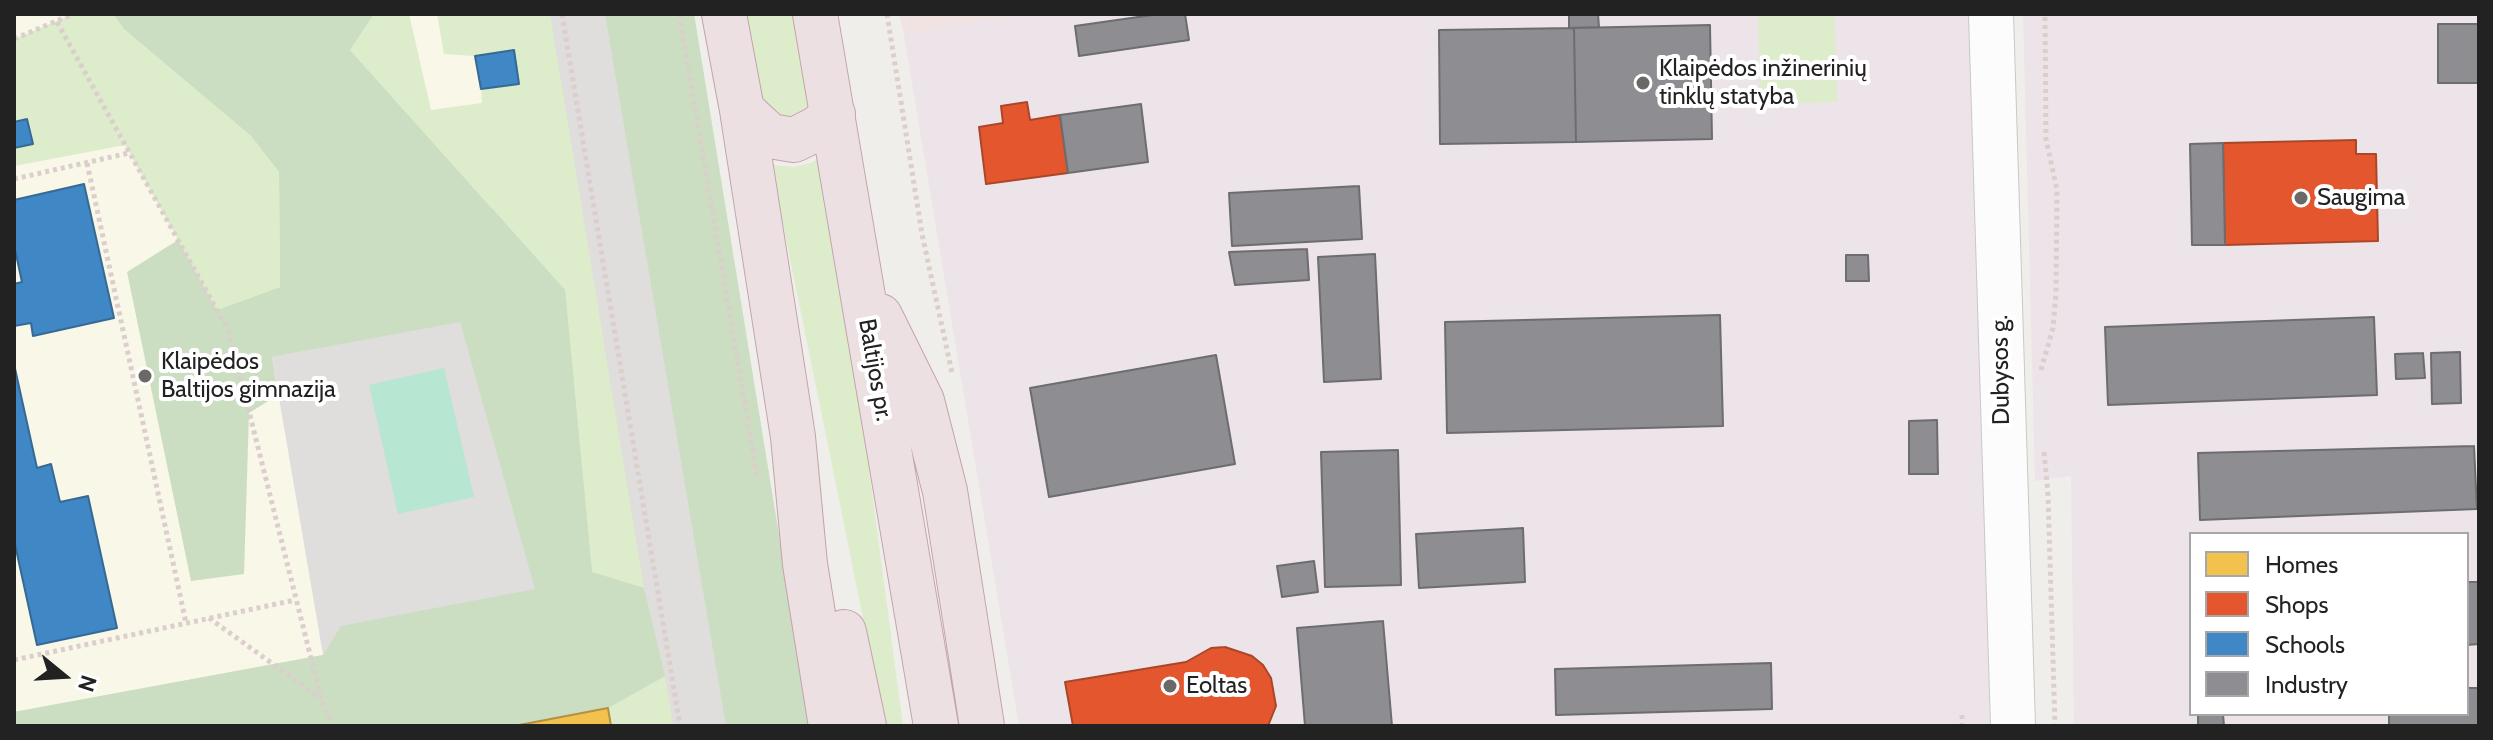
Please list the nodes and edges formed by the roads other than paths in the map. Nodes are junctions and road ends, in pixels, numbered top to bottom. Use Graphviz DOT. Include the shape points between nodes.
graph roads {
  1 [pos="724,14"];
  2 [pos="815,14"];
  3 [pos="1991,14"];
  4 [pos="742,110"];
  5 [pos="833,114"];
  6 [pos="858,270"];
  7 [pos="793,437"];
  8 [pos="831,726"];
  9 [pos="864,726"];
  10 [pos="936,726"];
  11 [pos="982,726"];
  12 [pos="2013,726"];
  1 -- 4 [label="highway"];
  2 -- 5 [label="highway, Baltijos pr."];
  3 -- 12 [label="street, Dubysos g."];
  4 -- 5 [label="highway" via="770,136 794,140"];
  4 -- 7 [label="highway"];
  5 -- 6 [label="highway, Baltijos pr."];
  6 -- 10 [label="highway, Baltijos pr."];
  6 -- 11 [label="highway" via="922,401 945,491"];
  7 -- 8 [label="highway" via="805,564"];
  7 -- 9 [label="highway" via="831,568"];
}
